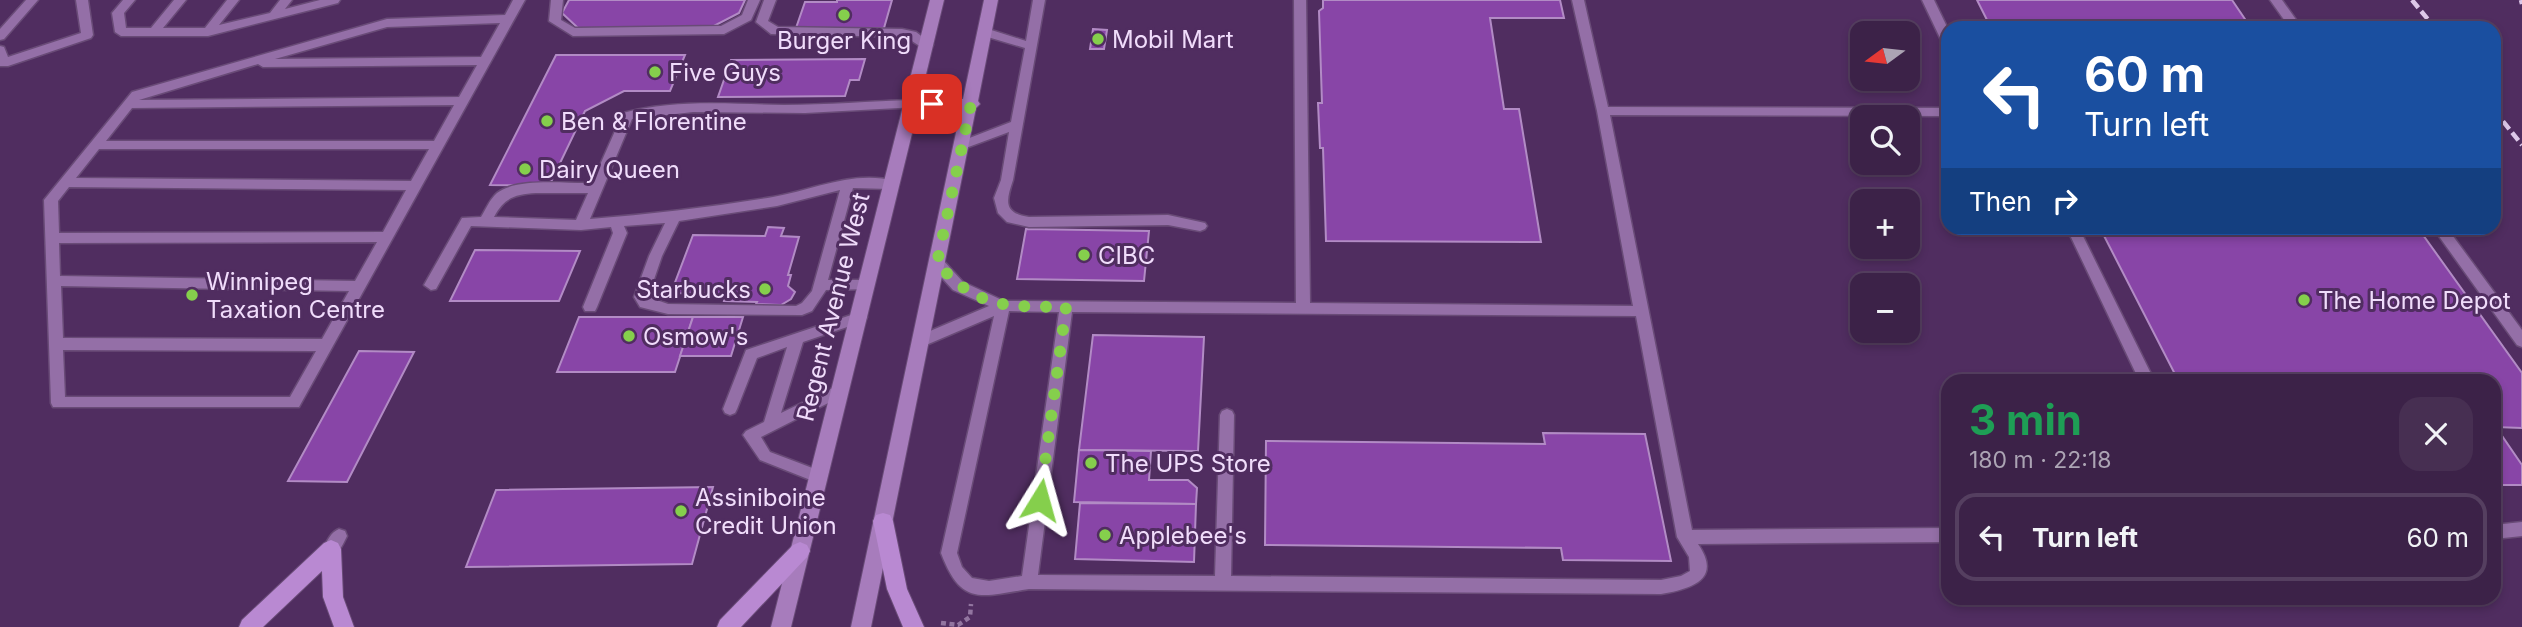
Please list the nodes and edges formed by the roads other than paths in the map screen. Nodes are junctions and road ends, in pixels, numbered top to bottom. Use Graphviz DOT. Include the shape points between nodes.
graph roads {
  1 [pos="32,0"];
  2 [pos="82,0"];
  3 [pos="129,0"];
  4 [pos="180,0"];
  5 [pos="233,0"];
  6 [pos="286,0"];
  7 [pos="334,0"];
  8 [pos="519,0"];
  9 [pos="558,0"];
  10 [pos="754,0"];
  11 [pos="770,0"];
  12 [pos="937,0"];
  13 [pos="992,0"];
  14 [pos="1039,0"];
  15 [pos="1300,0"];
  16 [pos="1578,0"];
  17 [pos="1928,0"];
  18 [pos="2276,0"];
  19 [pos="273,17"];
  20 [pos="507,19"];
  21 [pos="2291,21"];
  22 [pos="1941,27"];
  23 [pos="154,32"];
  24 [pos="208,32"];
  25 [pos="985,32"];
  26 [pos="0,36"];
  27 [pos="927,45"];
  28 [pos="1031,46"];
  29 [pos="0,50"];
  30 [pos="485,61"];
  31 [pos="244,64"];
  32 [pos="462,101"];
  33 [pos="129,104"];
  34 [pos="913,104"];
  35 [pos="971,104"];
  36 [pos="1603,111"];
  37 [pos="1941,112"];
  38 [pos="1017,124"];
  39 [pos="95,145"];
  40 [pos="438,145"];
  41 [pos="963,145"];
  42 [pos="65,182"];
  43 [pos="848,183"];
  44 [pos="890,184"];
  45 [pos="415,186"];
  46 [pos="596,188"];
  47 [pos="675,217"];
  48 [pos="486,221"];
  49 [pos="616,223"];
  50 [pos="581,225"];
  51 [pos="1200,226"];
  52 [pos="2076,235"];
  53 [pos="2445,235"];
  54 [pos="386,237"];
  55 [pos="52,238"];
  56 [pos="937,263"];
  57 [pos="53,281"];
  58 [pos="431,285"];
  59 [pos="820,285"];
  60 [pos="866,285"];
  61 [pos="359,286"];
  62 [pos="1003,306"];
  63 [pos="590,307"];
  64 [pos="1066,307"];
  65 [pos="1303,307"];
  66 [pos="1641,311"];
  67 [pos="860,317"];
  68 [pos="797,338"];
  69 [pos="921,341"];
  70 [pos="2522,341"];
  71 [pos="56,344"];
  72 [pos="326,345"];
  73 [pos="2144,374"];
  74 [pos="841,390"];
  75 [pos="730,410"];
  76 [pos="1227,415"];
  77 [pos="770,425"];
  78 [pos="818,477"];
  79 [pos="883,520"];
  80 [pos="2522,529"];
  81 [pos="2501,531"];
  82 [pos="1941,535"];
  83 [pos="1685,537"];
  84 [pos="800,551"];
  85 [pos="1029,582"];
  86 [pos="1223,584"];
  87 [pos="249,627"];
  88 [pos="344,627"];
  89 [pos="726,627"];
  90 [pos="781,627"];
  91 [pos="861,627"];
  92 [pos="914,627"];
  1 -- 26 [label="lane"];
  2 -- 29 [label="lane" via="87,35 4,63"];
  3 -- 23 [label="lane" via="118,13 121,32"];
  4 -- 23 [label="lane"];
  5 -- 24 [label="lane"];
  6 -- 19 [label="lane"];
  7 -- 19 [label="lane"];
  8 -- 20 [label="lane"];
  9 -- 10 [label="lane" via="555,22 573,32 724,30 747,17"];
  11 -- 27 [label="lane" via="762,22 775,31 902,33"];
  12 -- 27 [label="main road, Regent Avenue West"];
  13 -- 25 [label="main road"];
  14 -- 28 [label="lane"];
  15 -- 65 [label="lane"];
  16 -- 36 [label="lane"];
  17 -- 22 [label="lane"];
  18 -- 21 [label="lane"];
  19 -- 24 [label="lane"];
  20 -- 30 [label="lane"];
  20 -- 31 [label="lane" via="387,23"];
  23 -- 24 [label="lane"];
  25 -- 28 [label="lane"];
  25 -- 35 [label="main road"];
  27 -- 34 [label="main road, Regent Avenue West"];
  28 -- 38 [label="lane"];
  30 -- 31 [label="lane"];
  30 -- 32 [label="lane"];
  31 -- 33 [label="lane" via="136,95"];
  32 -- 33 [label="lane"];
  32 -- 40 [label="lane"];
  33 -- 39 [label="lane"];
  34 -- 35 [label="main road"];
  34 -- 44 [label="main road, Regent Avenue West"];
  34 -- 46 [label="lane" via="648,110 627,116"];
  35 -- 41 [label="main road"];
  36 -- 37 [label="lane"];
  36 -- 66 [label="lane"];
  38 -- 41 [label="lane"];
  38 -- 51 [label="lane" via="1001,206 1012,219 1168,220"];
  39 -- 40 [label="lane"];
  39 -- 42 [label="lane"];
  40 -- 45 [label="lane"];
  41 -- 56 [label="main road"];
  42 -- 45 [label="lane"];
  42 -- 55 [label="lane" via="51,200"];
  43 -- 44 [label="lane"];
  43 -- 47 [label="lane" via="777,201"];
  43 -- 59 [label="lane"];
  44 -- 60 [label="main road, Regent Avenue West"];
  45 -- 54 [label="lane"];
  46 -- 48 [label="lane" via="517,190 499,200"];
  46 -- 50 [label="lane"];
  47 -- 49 [label="lane"];
  47 -- 59 [label="lane" via="641,297 645,303 654,307 797,311 807,307"];
  48 -- 50 [label="lane"];
  48 -- 58 [label="lane" via="467,220"];
  49 -- 50 [label="lane"];
  49 -- 63 [label="lane" via="621,233"];
  52 -- 73 [label="lane"];
  53 -- 70 [label="lane"];
  54 -- 55 [label="lane"];
  54 -- 61 [label="lane"];
  55 -- 57 [label="lane"];
  56 -- 62 [label="lane" via="958,286"];
  56 -- 69 [label="main road"];
  57 -- 61 [label="lane"];
  57 -- 71 [label="lane"];
  59 -- 60 [label="lane"];
  60 -- 67 [label="main road, Regent Avenue West"];
  61 -- 72 [label="lane"];
  62 -- 64 [label="lane"];
  62 -- 69 [label="lane"];
  62 -- 85 [label="lane" via="949,553 968,585 989,588"];
  64 -- 65 [label="lane"];
  64 -- 85 [label="lane"];
  65 -- 66 [label="lane"];
  66 -- 83 [label="lane"];
  67 -- 68 [label="lane"];
  67 -- 74 [label="main road, Regent Avenue West"];
  68 -- 75 [label="lane" via="751,354"];
  68 -- 77 [label="lane"];
  69 -- 79 [label="main road"];
  71 -- 72 [label="lane"];
  71 -- 72 [label="lane" via="58,403 293,402"];
  74 -- 77 [label="lane"];
  74 -- 78 [label="main road, Regent Avenue West"];
  76 -- 86 [label="lane"];
  77 -- 78 [label="lane" via="751,435 765,456"];
  78 -- 84 [label="main road, Regent Avenue West"];
  79 -- 91 [label="main road"];
  79 -- 92 [label="main road" via="894,582"];
  80 -- 81 [label="lane"];
  82 -- 83 [label="lane"];
  83 -- 86 [label="lane" via="1697,555 1698,574 1684,583 1661,587"];
  84 -- 89 [label="main road"];
  84 -- 90 [label="main road, Regent Avenue West"];
  85 -- 86 [label="lane"];
  87 -- 88 [label="main road" via="335,542 333,597"];
}
